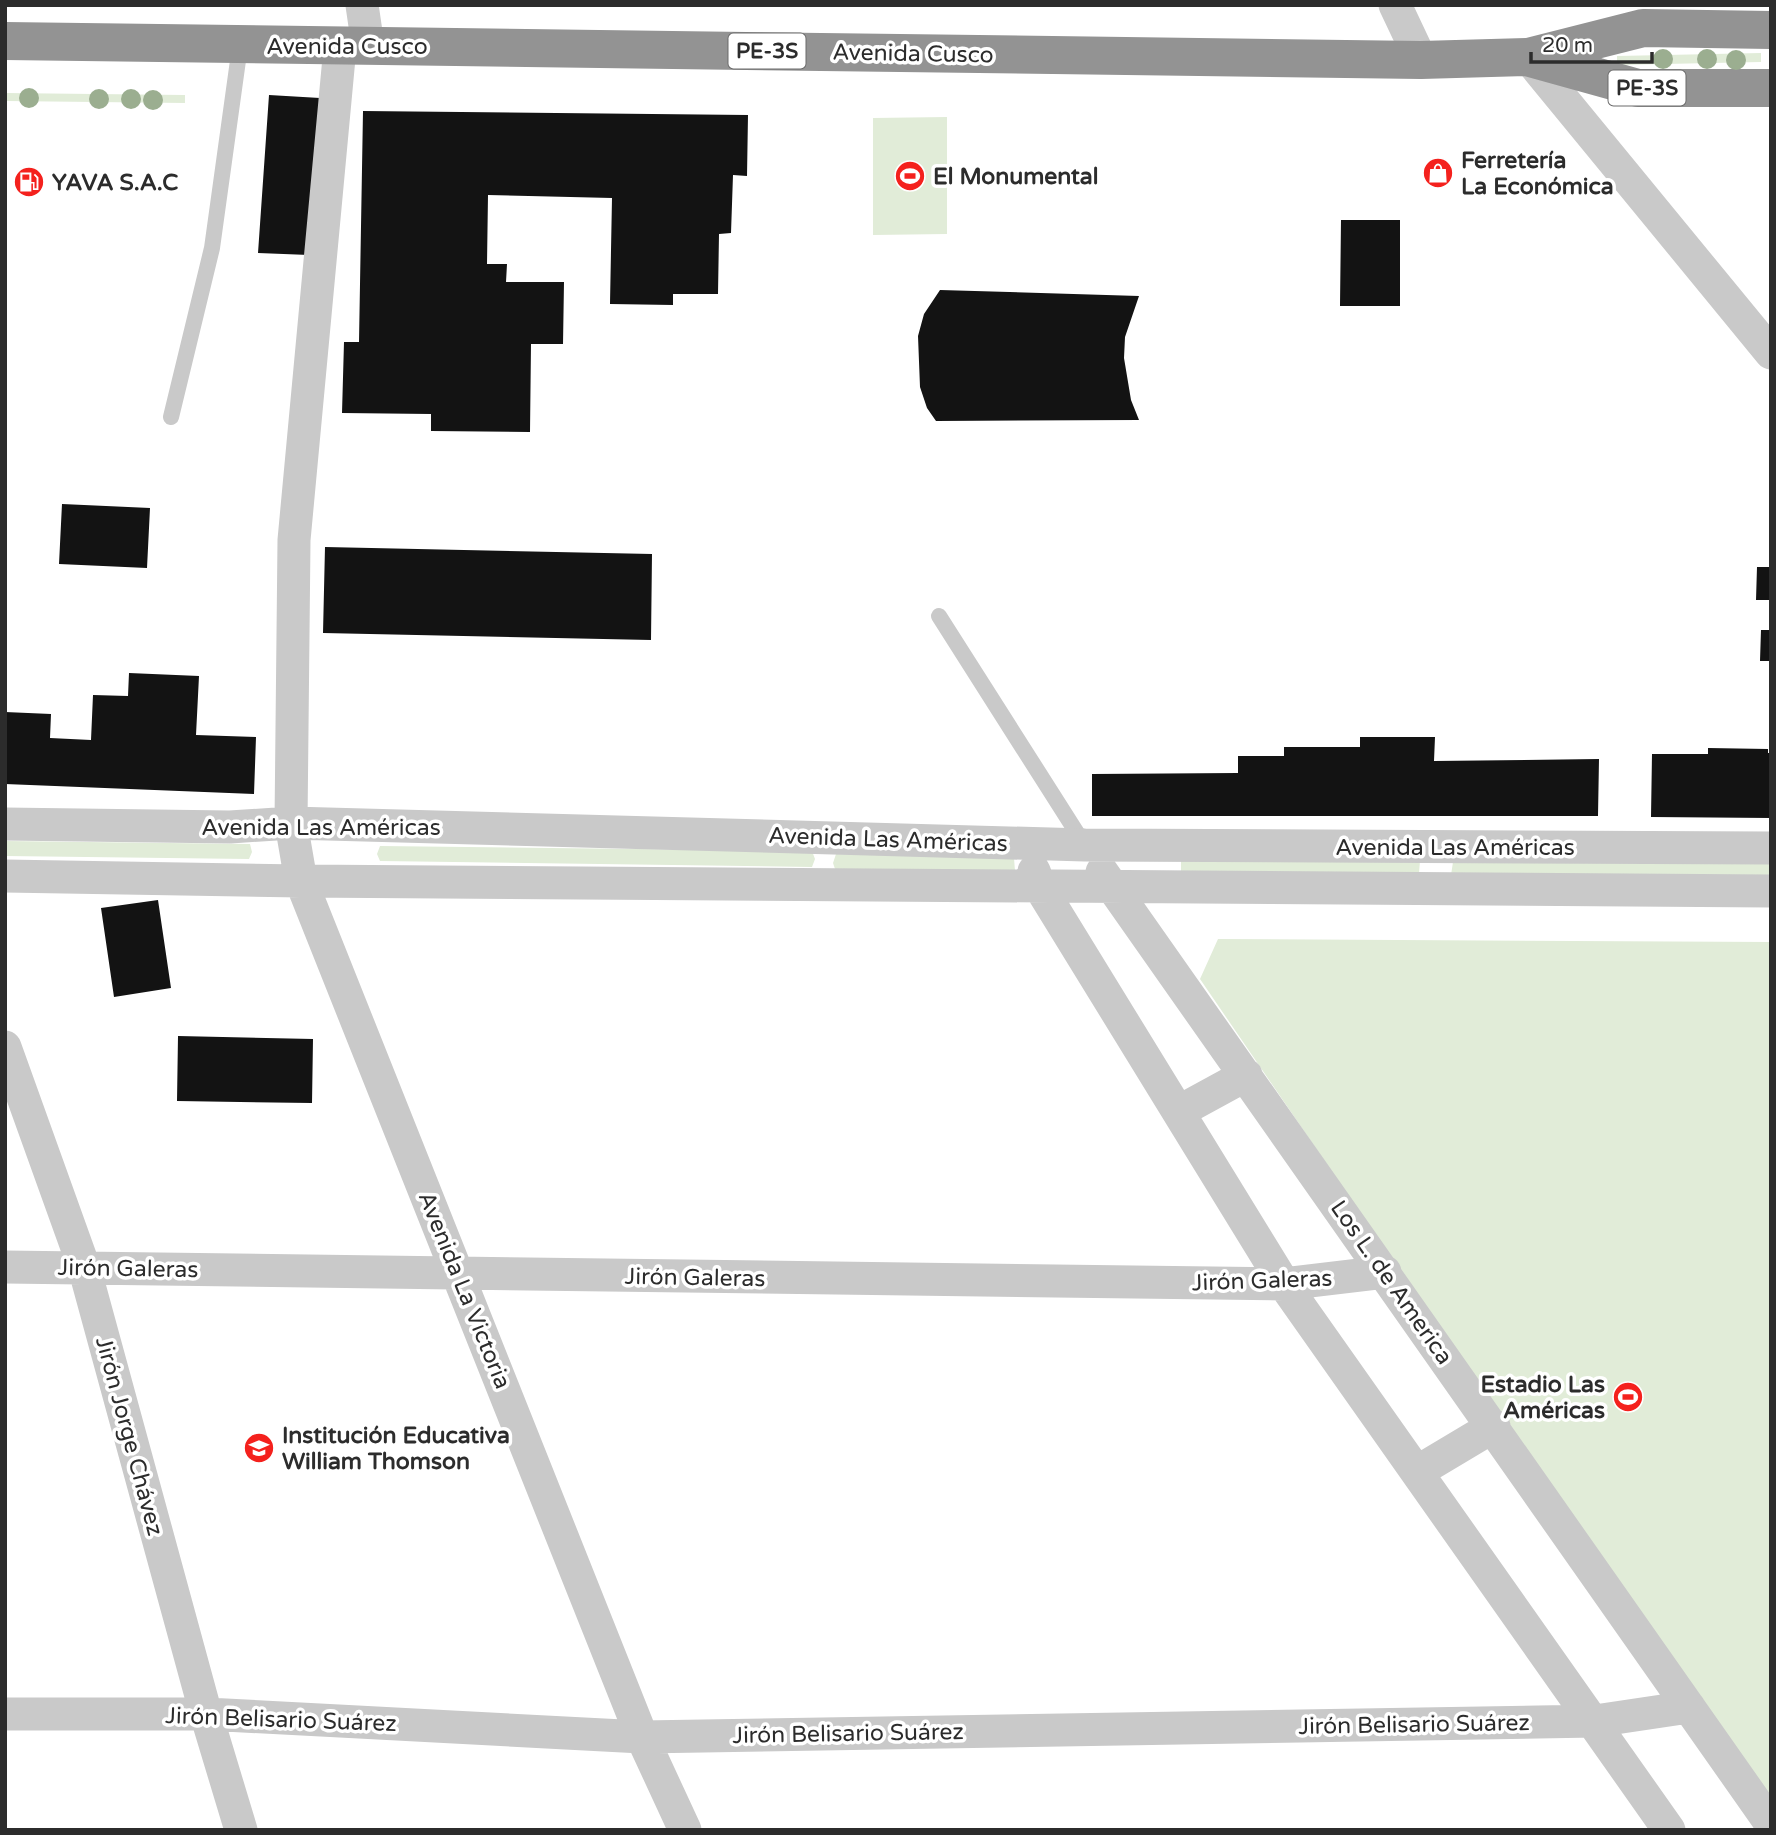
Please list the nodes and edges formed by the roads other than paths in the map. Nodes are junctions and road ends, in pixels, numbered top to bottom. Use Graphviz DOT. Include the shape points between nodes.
graph roads {
  1 [pos="362,5"];
  2 [pos="1395,5"];
  3 [pos="1771,30"];
  4 [pos="5,41"];
  5 [pos="240,46"];
  6 [pos="354,47"];
  7 [pos="1528,57"];
  8 [pos="1421,60"];
  9 [pos="1771,88"];
  10 [pos="1771,353"];
  11 [pos="171,417"];
  12 [pos="939,616"];
  13 [pos="291,823"];
  14 [pos="5,824"];
  15 [pos="1023,843"];
  16 [pos="1085,845"];
  17 [pos="1771,848"];
  18 [pos="5,876"];
  19 [pos="301,881"];
  20 [pos="1040,887"];
  21 [pos="1111,887"];
  22 [pos="1771,891"];
  23 [pos="5,1047"];
  24 [pos="1246,1075"];
  25 [pos="1180,1111"];
  26 [pos="5,1267"];
  27 [pos="84,1267"];
  28 [pos="1385,1272"];
  29 [pos="459,1275"];
  30 [pos="1284,1284"];
  31 [pos="1494,1426"];
  32 [pos="1417,1472"];
  33 [pos="1689,1707"];
  34 [pos="5,1714"];
  35 [pos="206,1714"];
  36 [pos="1595,1721"];
  37 [pos="642,1737"];
  38 [pos="1771,1824"];
  39 [pos="242,1830"];
  40 [pos="685,1830"];
  41 [pos="1670,1830"];
  1 -- 6 [label="street, Avenida La Victoria"];
  2 -- 8 [label="street"];
  3 -- 7 [label="highway, Avenida Cusco / PE-3S" via="1643,28"];
  4 -- 5 [label="highway, Avenida Cusco / PE-3S"];
  5 -- 6 [label="highway, Avenida Cusco / PE-3S"];
  5 -- 11 [label="lane" via="212,248"];
  6 -- 8 [label="highway, Avenida Cusco / PE-3S"];
  6 -- 13 [label="street, Avenida La Victoria" via="294,540"];
  7 -- 8 [label="highway, Avenida Cusco / PE-3S"];
  7 -- 9 [label="highway, Avenida Cusco / PE-3S" via="1638,88"];
  7 -- 10 [label="street"];
  12 -- 16 [label="lane"];
  13 -- 14 [label="street, Avenida Las Américas" via="230,827"];
  13 -- 15 [label="street, Avenida Las Américas"];
  13 -- 19 [label="street, Avenida La Victoria"];
  15 -- 16 [label="street, Avenida Las Américas"];
  15 -- 20 [label="street"];
  16 -- 17 [label="street, Avenida Las Américas"];
  16 -- 21 [label="street, Los L. de America"];
  18 -- 19 [label="street, Avenida Las Américas"];
  19 -- 20 [label="street, Avenida Las Américas"];
  19 -- 29 [label="street, Avenida La Victoria"];
  20 -- 21 [label="street, Avenida Las Américas"];
  20 -- 25 [label="street"];
  21 -- 22 [label="street, Avenida Las Américas"];
  21 -- 24 [label="street, Los L. de America"];
  23 -- 27 [label="street, Jirón Jorge Chávez"];
  24 -- 25 [label="street"];
  24 -- 28 [label="street, Los L. de America"];
  25 -- 30 [label="street"];
  26 -- 27 [label="street, Jirón Galeras"];
  27 -- 29 [label="street, Jirón Galeras"];
  27 -- 35 [label="street, Jirón Jorge Chávez"];
  28 -- 30 [label="street, Jirón Galeras"];
  28 -- 31 [label="street, Los L. de America"];
  29 -- 30 [label="street, Jirón Galeras"];
  29 -- 37 [label="street, Avenida La Victoria"];
  30 -- 32 [label="street"];
  31 -- 32 [label="street"];
  31 -- 33 [label="street, Los L. de America"];
  32 -- 36 [label="street"];
  33 -- 36 [label="street, Jirón Belisario Suárez"];
  33 -- 38 [label="street, Los L. de America"];
  34 -- 35 [label="street, Jirón Belisario Suárez"];
  35 -- 37 [label="street, Jirón Belisario Suárez"];
  35 -- 39 [label="street, Jirón Jorge Chávez"];
  36 -- 37 [label="street, Jirón Belisario Suárez"];
  36 -- 41 [label="street"];
  37 -- 40 [label="street, Avenida La Victoria"];
}
